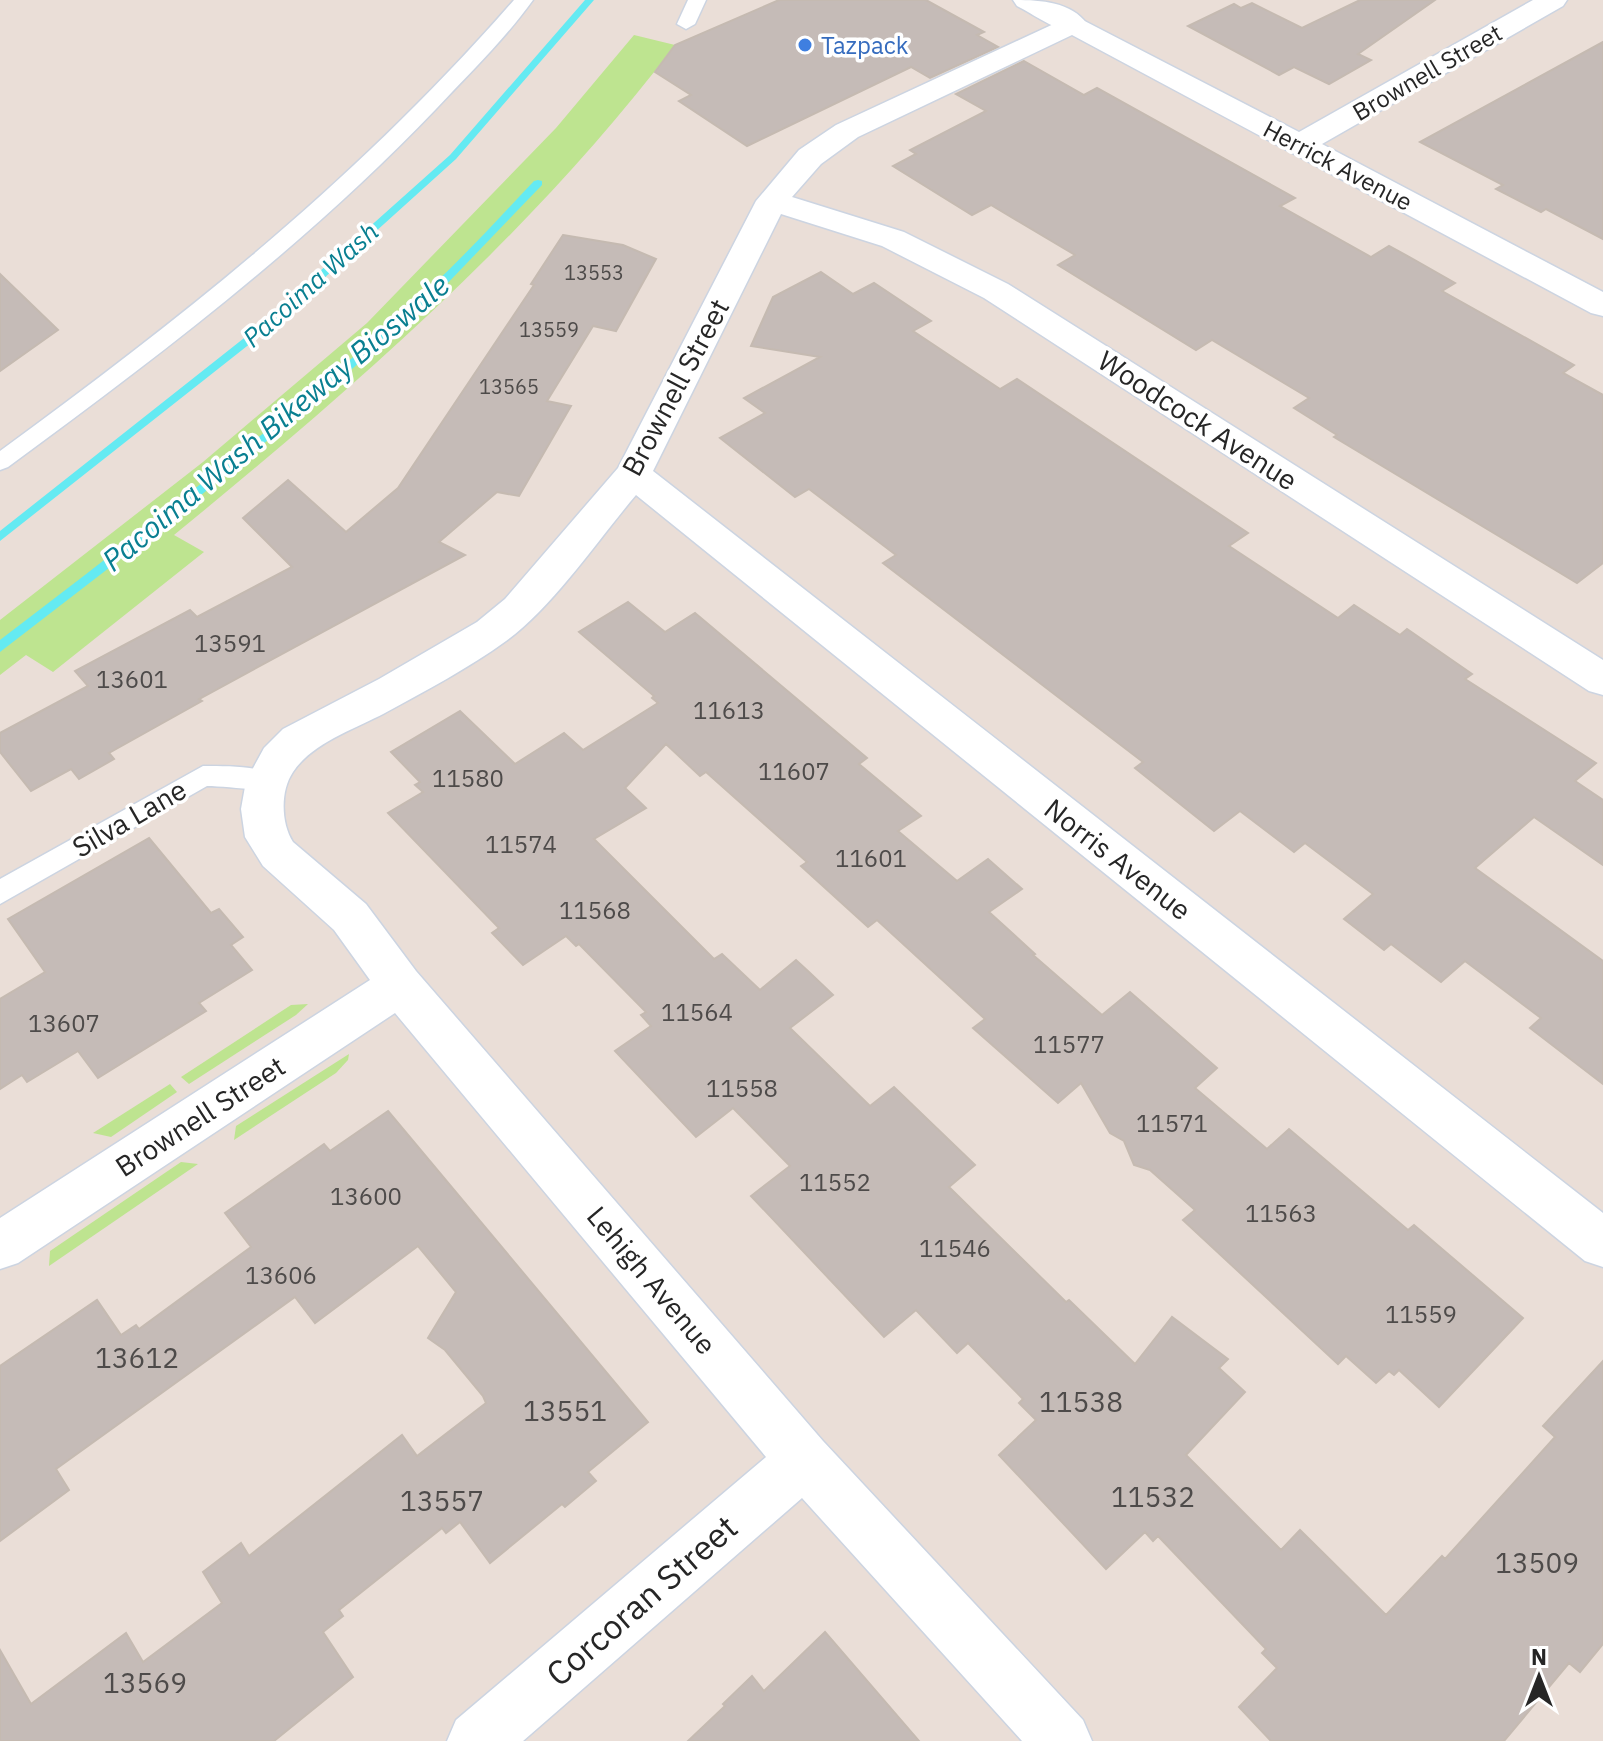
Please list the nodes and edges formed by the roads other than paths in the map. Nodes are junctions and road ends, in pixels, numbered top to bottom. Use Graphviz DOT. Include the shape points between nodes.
graph roads {
  1 [pos="524,0"];
  2 [pos="697,0"];
  3 [pos="1027,0"];
  4 [pos="1553,0"];
  5 [pos="686,24"];
  6 [pos="1073,24"];
  7 [pos="1300,144"];
  8 [pos="772,201"];
  9 [pos="1603,306"];
  10 [pos="0,462"];
  11 [pos="633,474"];
  12 [pos="1603,680"];
  13 [pos="265,795"];
  14 [pos="0,893"];
  15 [pos="400,985"];
  16 [pos="1603,1244"];
  17 [pos="0,1246"];
  18 [pos="804,1460"];
  19 [pos="477,1741"];
  20 [pos="1062,1741"];
  1 -- 10 [label="lane" via="424,111 228,290"];
  2 -- 5 [label="lane"];
  3 -- 6 [label="street, Herrick Avenue"];
  4 -- 7 [label="street, Brownell Street"];
  6 -- 7 [label="street, Herrick Avenue"];
  6 -- 8 [label="street, Brownell Street" via="847,131 810,157"];
  7 -- 9 [label="street, Herrick Avenue"];
  8 -- 11 [label="street, Brownell Street"];
  8 -- 12 [label="street, Woodcock Avenue" via="893,239 996,291"];
  11 -- 13 [label="street, Brownell Street" via="519,609 393,690 298,740 279,759"];
  11 -- 16 [label="street, Norris Avenue"];
  13 -- 14 [label="lane, Silva Lane" via="241,776 203,776"];
  13 -- 15 [label="street, Lehigh Avenue" via="267,837 278,854 350,917"];
  15 -- 17 [label="street, Brownell Street"];
  15 -- 18 [label="street, Lehigh Avenue"];
  18 -- 19 [label="street, Corcoran Street"];
  18 -- 20 [label="street, Lehigh Avenue"];
}
